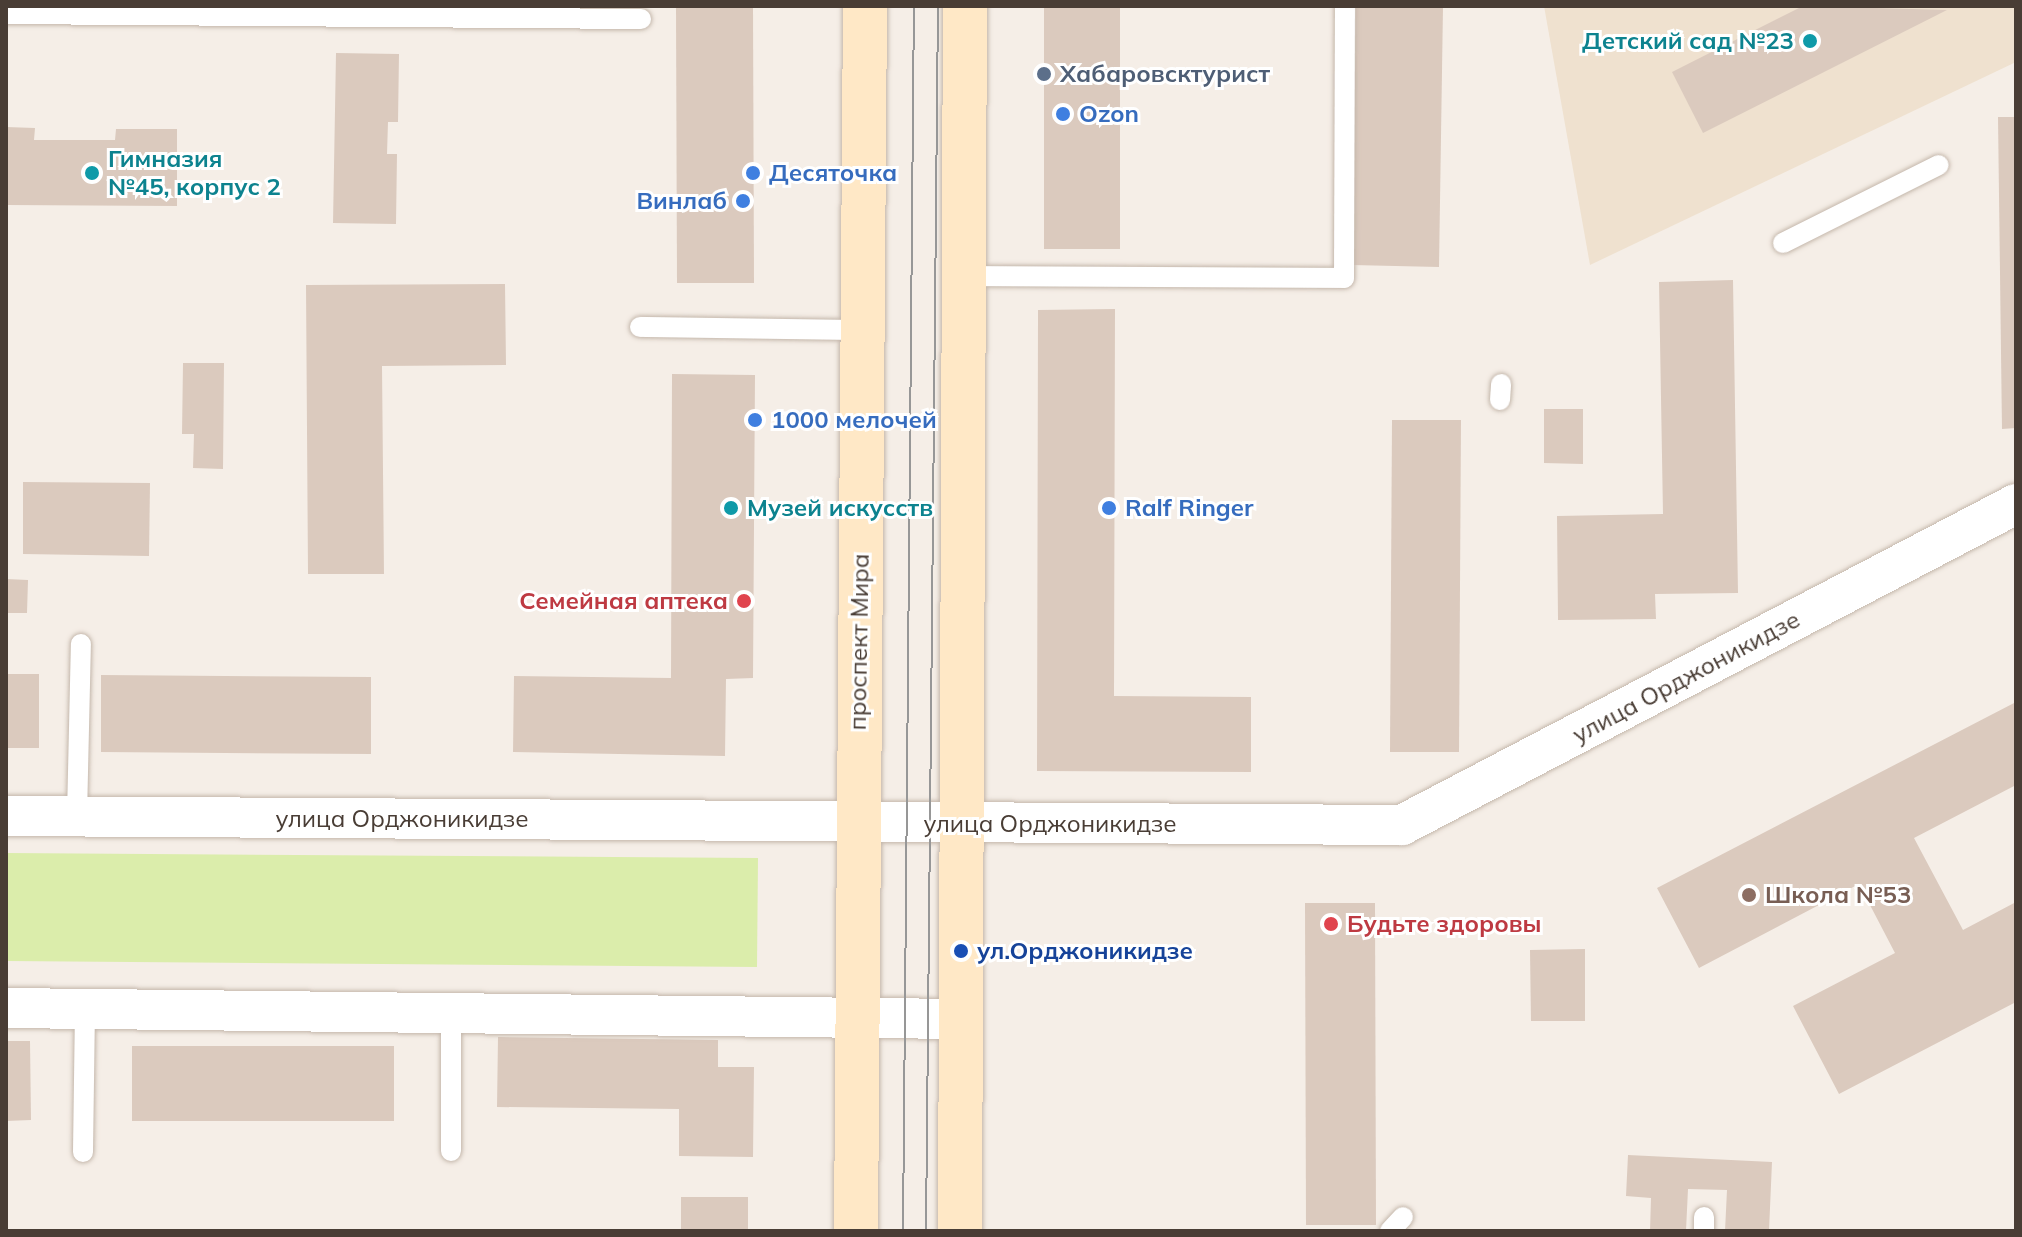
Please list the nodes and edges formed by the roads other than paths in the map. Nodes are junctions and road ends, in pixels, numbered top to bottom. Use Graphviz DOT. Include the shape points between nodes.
graph roads {
  1 [pos="865,6"];
  2 [pos="965,6"];
  3 [pos="1345,6"];
  4 [pos="310,11"];
  5 [pos="6,14"];
  6 [pos="641,19"];
  7 [pos="1939,165"];
  8 [pos="1783,243"];
  9 [pos="966,276"];
  10 [pos="640,327"];
  11 [pos="862,330"];
  12 [pos="2016,504"];
  13 [pos="81,644"];
  14 [pos="6,816"];
  15 [pos="77,816"];
  16 [pos="858,823"];
  17 [pos="962,824"];
  18 [pos="6,1008"];
  19 [pos="85,1008"];
  20 [pos="451,1013"];
  21 [pos="857,1018"];
  22 [pos="961,1019"];
  23 [pos="451,1151"];
  24 [pos="83,1152"];
  25 [pos="856,1231"];
  26 [pos="960,1231"];
  1 -- 11 [label="main road, проспект Мира"];
  2 -- 9 [label="main road"];
  3 -- 9 [label="lane" via="1344,278"];
  4 -- 5 [label="lane"];
  4 -- 6 [label="lane"];
  7 -- 8 [label="lane"];
  9 -- 17 [label="main road"];
  10 -- 11 [label="lane"];
  11 -- 16 [label="main road, проспект Мира"];
  12 -- 17 [label="street, улица Орджоникидзе" via="1402,825"];
  13 -- 15 [label="lane"];
  14 -- 15 [label="street, улица Орджоникидзе"];
  15 -- 16 [label="street, улица Орджоникидзе"];
  16 -- 17 [label="street, улица Орджоникидзе"];
  16 -- 21 [label="main road, проспект Мира"];
  17 -- 22 [label="main road"];
  18 -- 19 [label="street"];
  19 -- 20 [label="street"];
  19 -- 24 [label="lane"];
  20 -- 21 [label="street"];
  20 -- 23 [label="lane"];
  21 -- 22 [label="street"];
  21 -- 25 [label="main road, проспект Мира"];
  22 -- 26 [label="main road"];
}
